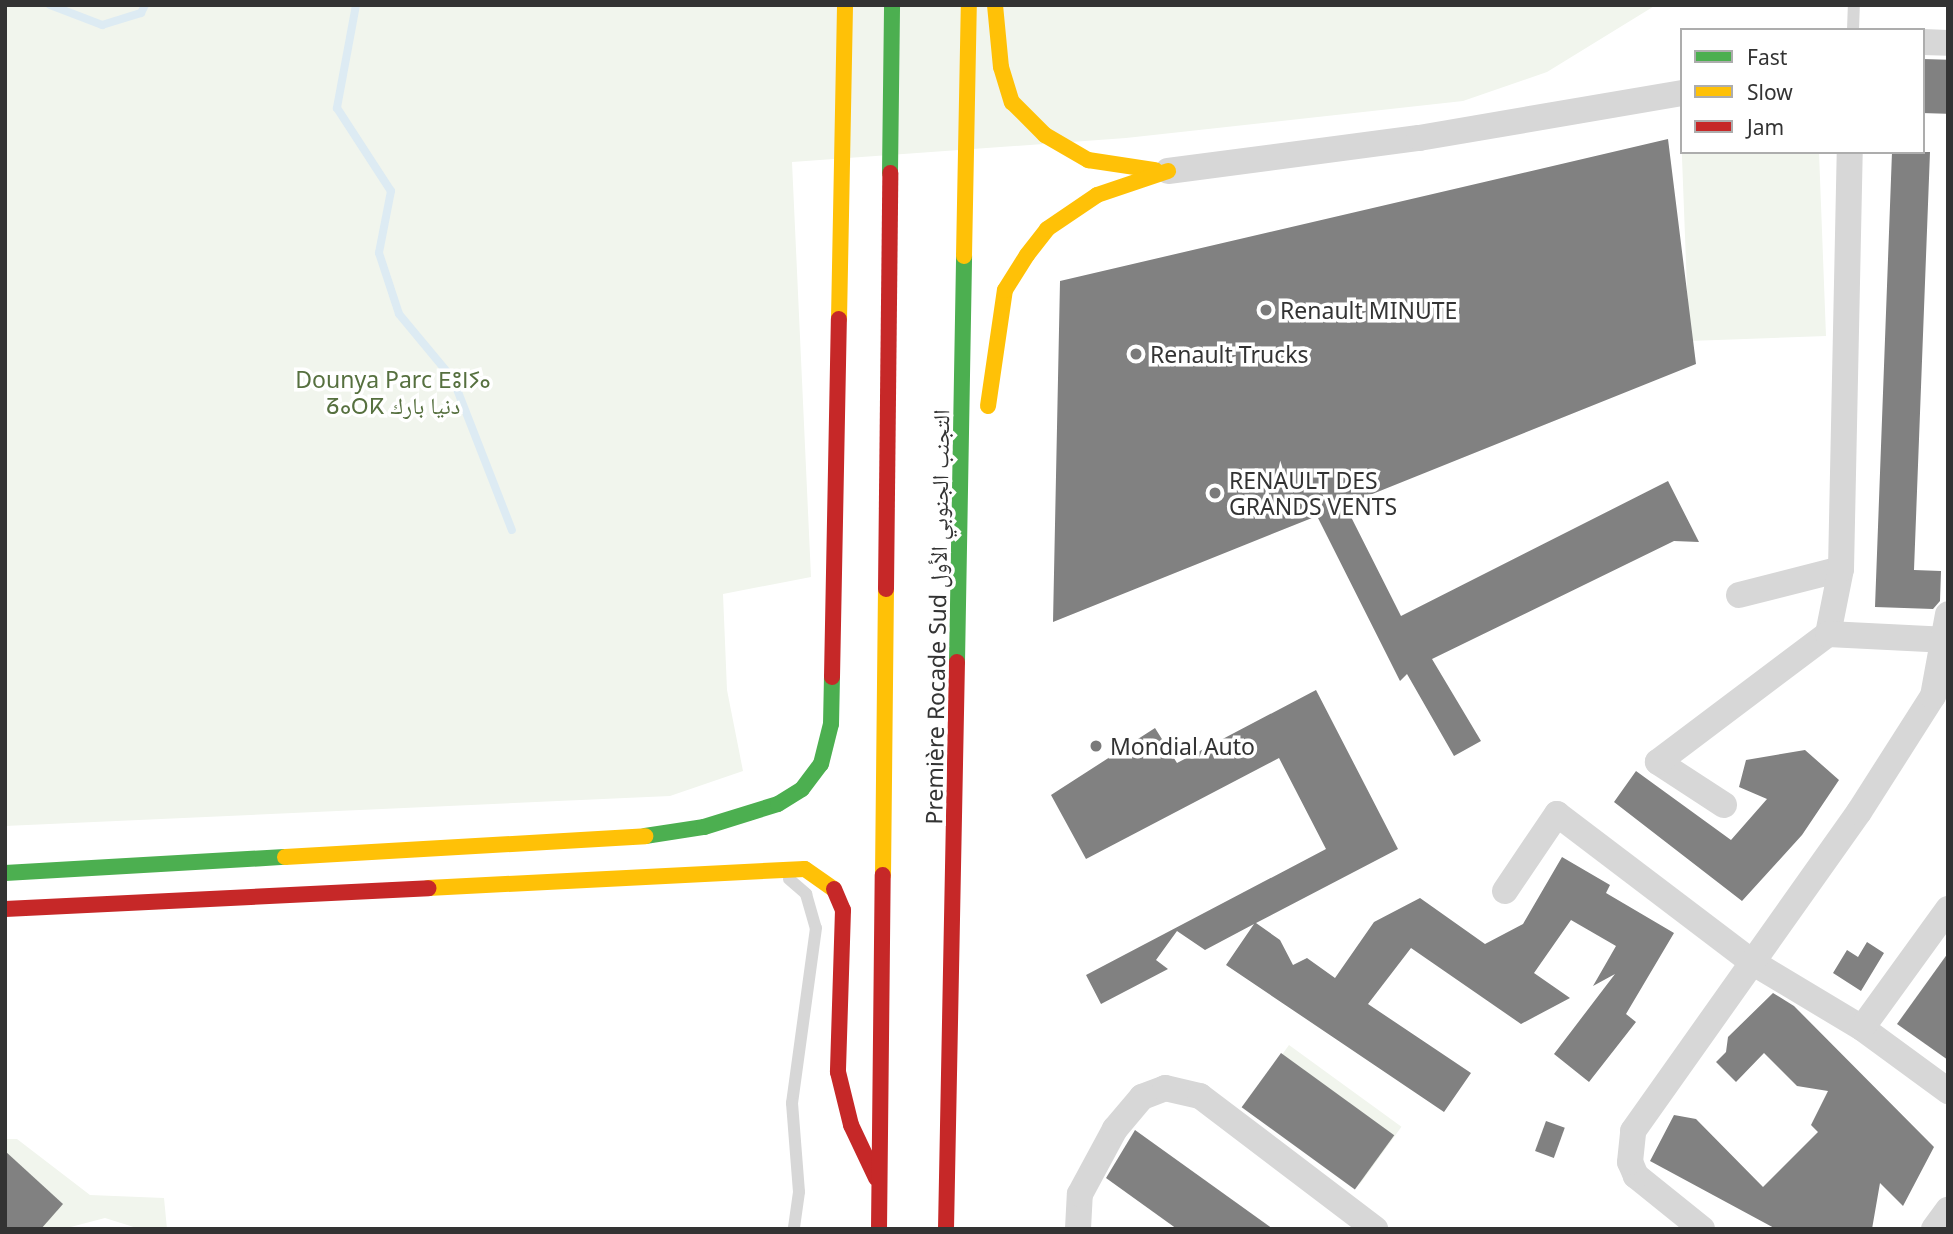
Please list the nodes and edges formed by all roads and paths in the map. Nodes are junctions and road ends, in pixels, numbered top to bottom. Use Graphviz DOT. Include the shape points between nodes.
graph roads {
  1 [pos="845,5"];
  2 [pos="892,5"];
  3 [pos="969,5"];
  4 [pos="995,5"];
  5 [pos="1854,5"];
  6 [pos="1853,28"];
  7 [pos="1925,43"];
  8 [pos="1948,43"];
  9 [pos="1680,93"];
  10 [pos="1850,154"];
  11 [pos="1168,171"];
  12 [pos="987,426"];
  13 [pos="1841,569"];
  14 [pos="977,593"];
  15 [pos="1739,595"];
  16 [pos="1947,632"];
  17 [pos="1828,634"];
  18 [pos="1724,805"];
  19 [pos="774,870"];
  20 [pos="5,873"];
  21 [pos="324,874"];
  22 [pos="1505,891"];
  23 [pos="5,909"];
  24 [pos="1948,909"];
  25 [pos="1752,962"];
  26 [pos="952,991"];
  27 [pos="1862,1028"];
  28 [pos="1948,1091"];
  29 [pos="880,1186"];
  30 [pos="1948,1210"];
  31 [pos="794,1229"];
  32 [pos="879,1229"];
  33 [pos="946,1229"];
  34 [pos="1078,1229"];
  35 [pos="1375,1229"];
  36 [pos="1702,1229"];
  37 [pos="1934,1229"];
  1 -- 21 [label="highway" via="831,724 821,764 802,789 778,804 704,827"];
  2 -- 29 [label="highway"];
  3 -- 26 [label="highway, Première Rocade Sud التجنب الجنوبي الأول"];
  4 -- 11 [label="highway" via="1001,67 1012,103 1045,135 1088,160 1123,169"];
  5 -- 6 [label="lane"];
  7 -- 8 [label="street"];
  9 -- 11 [label="street" via="1419,138"];
  10 -- 13 [label="street"];
  11 -- 12 [label="highway" via="1097,195 1047,229 1027,255 1005,290 991,356"];
  13 -- 15 [label="street"];
  13 -- 17 [label="street"];
  14 -- 26 [label="highway"];
  16 -- 17 [label="street"];
  16 -- 25 [label="street" via="1933,696 1859,812"];
  17 -- 18 [label="street" via="1658,762"];
  19 -- 21 [label="highway"];
  19 -- 29 [label="highway" via="816,873 840,899 838,1072 852,1125"];
  19 -- 31 [label="lane" via="806,894 816,928 792,1103 799,1192"];
  20 -- 21 [label="highway"];
  21 -- 23 [label="highway"];
  22 -- 25 [label="street" via="1557,814"];
  24 -- 27 [label="street"];
  25 -- 27 [label="street"];
  25 -- 36 [label="street" via="1641,1118 1629,1146 1633,1169 1646,1188"];
  26 -- 33 [label="highway, Première Rocade Sud التجنب الجنوبي الأول"];
  27 -- 28 [label="street"];
  29 -- 32 [label="highway"];
  30 -- 37 [label="street"];
  34 -- 35 [label="street" via="1080,1194 1115,1129 1142,1097 1165,1088 1200,1096"];
}
